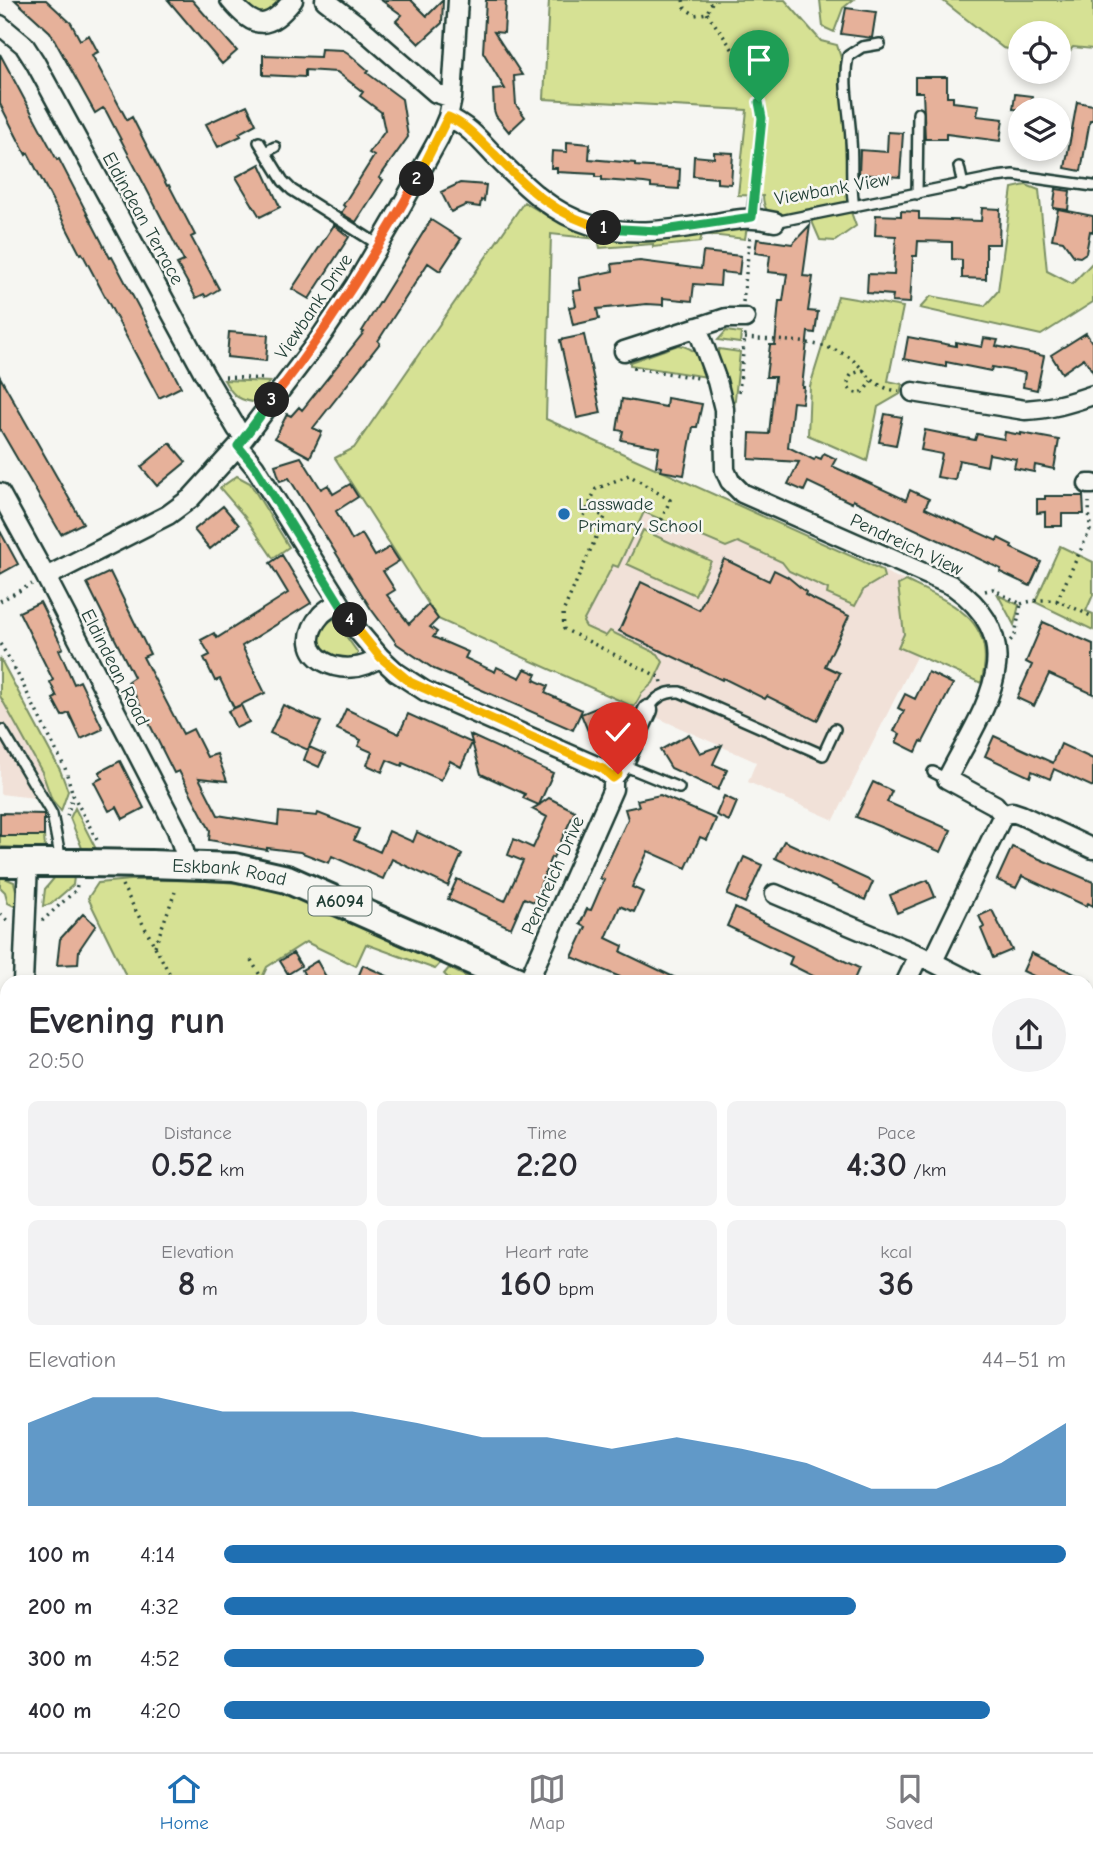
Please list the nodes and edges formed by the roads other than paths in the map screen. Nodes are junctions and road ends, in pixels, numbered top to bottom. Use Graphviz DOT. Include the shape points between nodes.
graph roads {
  1 [pos="230,0"];
  2 [pos="293,0"];
  3 [pos="325,0"];
  4 [pos="458,0"];
  5 [pos="0,25"];
  6 [pos="880,44"];
  7 [pos="452,97"];
  8 [pos="918,113"];
  9 [pos="448,117"];
  10 [pos="259,142"];
  11 [pos="275,146"];
  12 [pos="265,152"];
  13 [pos="959,167"];
  14 [pos="963,185"];
  15 [pos="1093,186"];
  16 [pos="917,194"];
  17 [pos="854,207"];
  18 [pos="775,222"];
  19 [pos="379,245"];
  20 [pos="745,318"];
  21 [pos="697,327"];
  22 [pos="624,351"];
  23 [pos="913,392"];
  24 [pos="1093,395"];
  25 [pos="241,441"];
  26 [pos="0,493"];
  27 [pos="46,577"];
  28 [pos="338,602"];
  29 [pos="380,657"];
  30 [pos="648,710"];
  31 [pos="835,729"];
  32 [pos="2,730"];
  33 [pos="618,771"];
  34 [pos="679,788"];
  35 [pos="1003,815"];
  36 [pos="1093,849"];
  37 [pos="82,858"];
  38 [pos="0,863"];
  39 [pos="29,863"];
  40 [pos="185,864"];
  41 [pos="775,894"];
  42 [pos="935,967"];
  43 [pos="23,975"];
  44 [pos="504,975"];
  45 [pos="531,975"];
  46 [pos="955,975"];
  1 -- 2 [label="street" via="244,17 257,23 280,16"];
  3 -- 7 [label="street" via="436,93"];
  4 -- 7 [label="street, Viewbank Drive"];
  5 -- 25 [label="street, Eldindean Terrace" via="35,62"];
  6 -- 17 [label="lane" via="862,47 846,63"];
  7 -- 9 [label="street, Viewbank Drive"];
  8 -- 16 [label="lane"];
  9 -- 18 [label="street, Viewbank View" via="465,125 546,204 590,225 658,231 753,208"];
  9 -- 19 [label="street, Viewbank Drive"];
  10 -- 12 [label="lane"];
  11 -- 12 [label="lane"];
  12 -- 19 [label="lane" via="292,190"];
  13 -- 14 [label="lane"];
  14 -- 15 [label="lane, Viewbank View" via="1013,175"];
  14 -- 16 [label="lane, Viewbank View"];
  16 -- 17 [label="lane, Viewbank View"];
  17 -- 18 [label="lane, Viewbank View"];
  19 -- 25 [label="street, Viewbank Drive" via="355,286"];
  20 -- 21 [label="street" via="726,317"];
  21 -- 22 [label="street"];
  21 -- 35 [label="street, Pendreich View" via="724,409 725,470 730,481 742,493 953,586 985,619 997,657 994,686 940,776 995,805"];
  23 -- 24 [label="street" via="1026,410 1043,410"];
  25 -- 27 [label="street, Viewbank Drive" via="191,498 168,515"];
  25 -- 28 [label="street, Eldindean Terrace"];
  26 -- 27 [label="street, Eldindean Road"];
  27 -- 40 [label="street, Eldindean Road" via="177,830"];
  28 -- 29 [label="street, Eldindean Terrace"];
  28 -- 29 [label="street" via="315,624 312,648 318,659 341,668 370,665"];
  29 -- 33 [label="street, Eldindean Terrace" via="425,691 603,769"];
  30 -- 31 [label="lane" via="664,693 688,695 824,755"];
  30 -- 33 [label="street, Pendreich Drive"];
  32 -- 37 [label="lane"];
  33 -- 34 [label="lane"];
  33 -- 45 [label="street, Pendreich Drive"];
  35 -- 36 [label="street" via="1021,814"];
  35 -- 42 [label="street"];
  37 -- 39 [label="main road, A6094"];
  37 -- 40 [label="main road, Eskbank Road / A6094, bridge"];
  38 -- 39 [label="main road, A6094"];
  39 -- 43 [label="street"];
  40 -- 44 [label="main road, Eskbank Road / A6094" via="234,867 287,879"];
  41 -- 42 [label="street"];
  42 -- 46 [label="street"];
}
